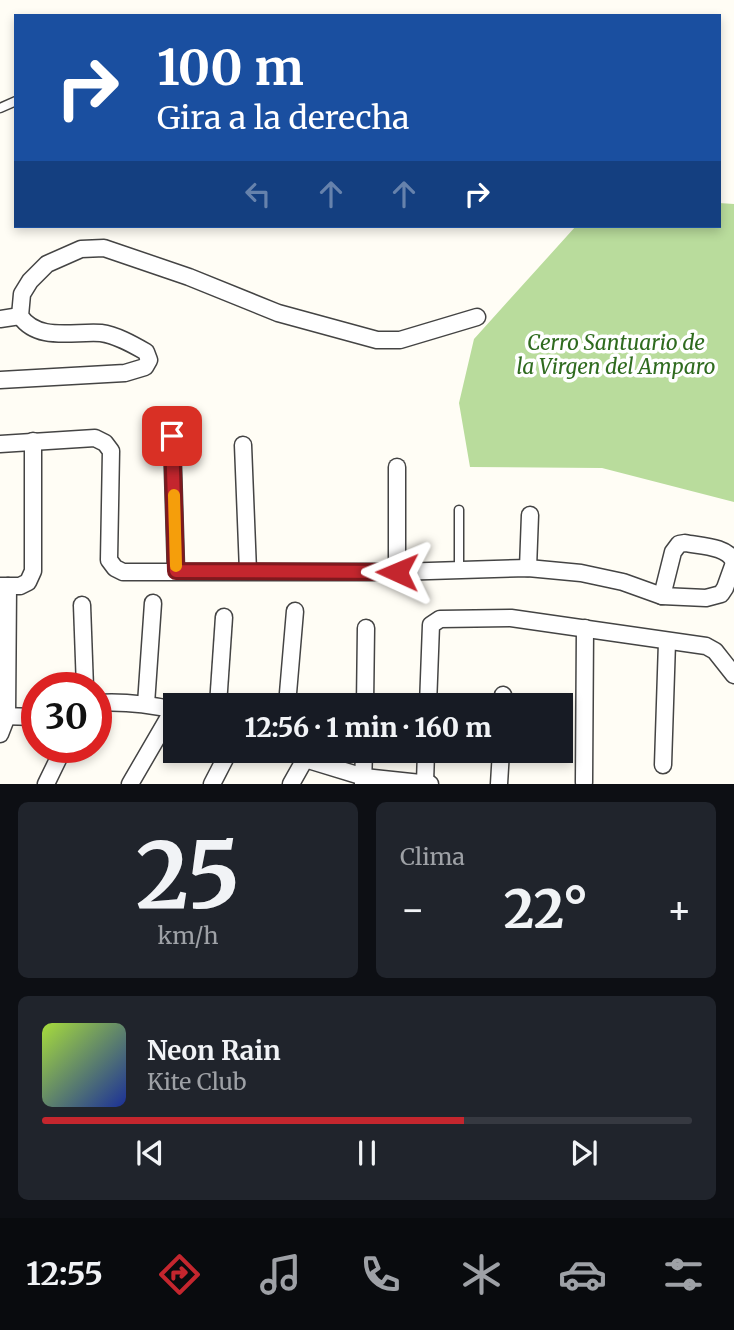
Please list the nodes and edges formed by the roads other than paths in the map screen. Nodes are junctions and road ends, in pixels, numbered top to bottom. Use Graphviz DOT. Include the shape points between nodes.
graph roads {
  1 [pos="20,316"];
  2 [pos="477,317"];
  3 [pos="0,320"];
  4 [pos="0,380"];
  5 [pos="172,436"];
  6 [pos="33,441"];
  7 [pos="0,444"];
  8 [pos="243,445"];
  9 [pos="397,467"];
  10 [pos="459,510"];
  11 [pos="530,515"];
  12 [pos="734,563"];
  13 [pos="459,568"];
  14 [pos="528,568"];
  15 [pos="176,571"];
  16 [pos="248,571"];
  17 [pos="397,572"];
  18 [pos="4,586"];
  19 [pos="662,596"];
  20 [pos="153,603"];
  21 [pos="82,605"];
  22 [pos="295,611"];
  23 [pos="224,617"];
  24 [pos="366,628"];
  25 [pos="585,628"];
  26 [pos="667,642"];
  27 [pos="84,672"];
  28 [pos="734,675"];
  29 [pos="219,693"];
  30 [pos="288,693"];
  31 [pos="365,693"];
  32 [pos="428,693"];
  33 [pos="112,702"];
  34 [pos="146,704"];
  35 [pos="163,708"];
  36 [pos="4,716"];
  37 [pos="163,728"];
  38 [pos="0,734"];
  39 [pos="56,763"];
  40 [pos="223,763"];
  41 [pos="303,763"];
  42 [pos="316,763"];
  43 [pos="426,763"];
  44 [pos="500,763"];
  45 [pos="663,765"];
  46 [pos="363,780"];
  47 [pos="584,782"];
  48 [pos="427,783"];
  49 [pos="46,784"];
  50 [pos="130,784"];
  51 [pos="212,784"];
  52 [pos="291,784"];
  53 [pos="499,784"];
  1 -- 2 [label="street" via="22,294 47,264 80,249 104,248 278,313 377,340 400,341"];
  1 -- 3 [label="street"];
  1 -- 4 [label="street" via="27,327 38,332 103,333 146,352 149,360 136,372"];
  5 -- 15 [label="street"];
  6 -- 7 [label="street"];
  6 -- 15 [label="street" via="95,438 105,443 111,451 109,560 123,572"];
  6 -- 18 [label="street" via="33,571 28,582"];
  8 -- 16 [label="street"];
  9 -- 17 [label="street"];
  10 -- 13 [label="lane"];
  11 -- 14 [label="street"];
  12 -- 19 [label="street" via="725,588 714,597"];
  12 -- 19 [label="street" via="725,551 679,544"];
  13 -- 14 [label="street"];
  13 -- 17 [label="street"];
  14 -- 19 [label="street" via="581,573"];
  15 -- 16 [label="street"];
  16 -- 17 [label="street"];
  18 -- 36 [label="street"];
  20 -- 34 [label="street"];
  21 -- 27 [label="street"];
  22 -- 30 [label="street"];
  23 -- 29 [label="street"];
  24 -- 31 [label="street"];
  25 -- 26 [label="street"];
  25 -- 32 [label="street" via="511,618 435,621 431,625"];
  25 -- 47 [label="street"];
  26 -- 28 [label="street" via="706,646"];
  26 -- 45 [label="street"];
  33 -- 34 [label="street"];
  34 -- 35 [label="street"];
  36 -- 38 [label="street"];
  37 -- 50 [label="street"];
  39 -- 49 [label="street"];
  40 -- 51 [label="street"];
  41 -- 52 [label="street"];
  42 -- 46 [label="street"];
  43 -- 48 [label="street"];
  44 -- 53 [label="street"];
  46 -- 48 [label="street"];
}
